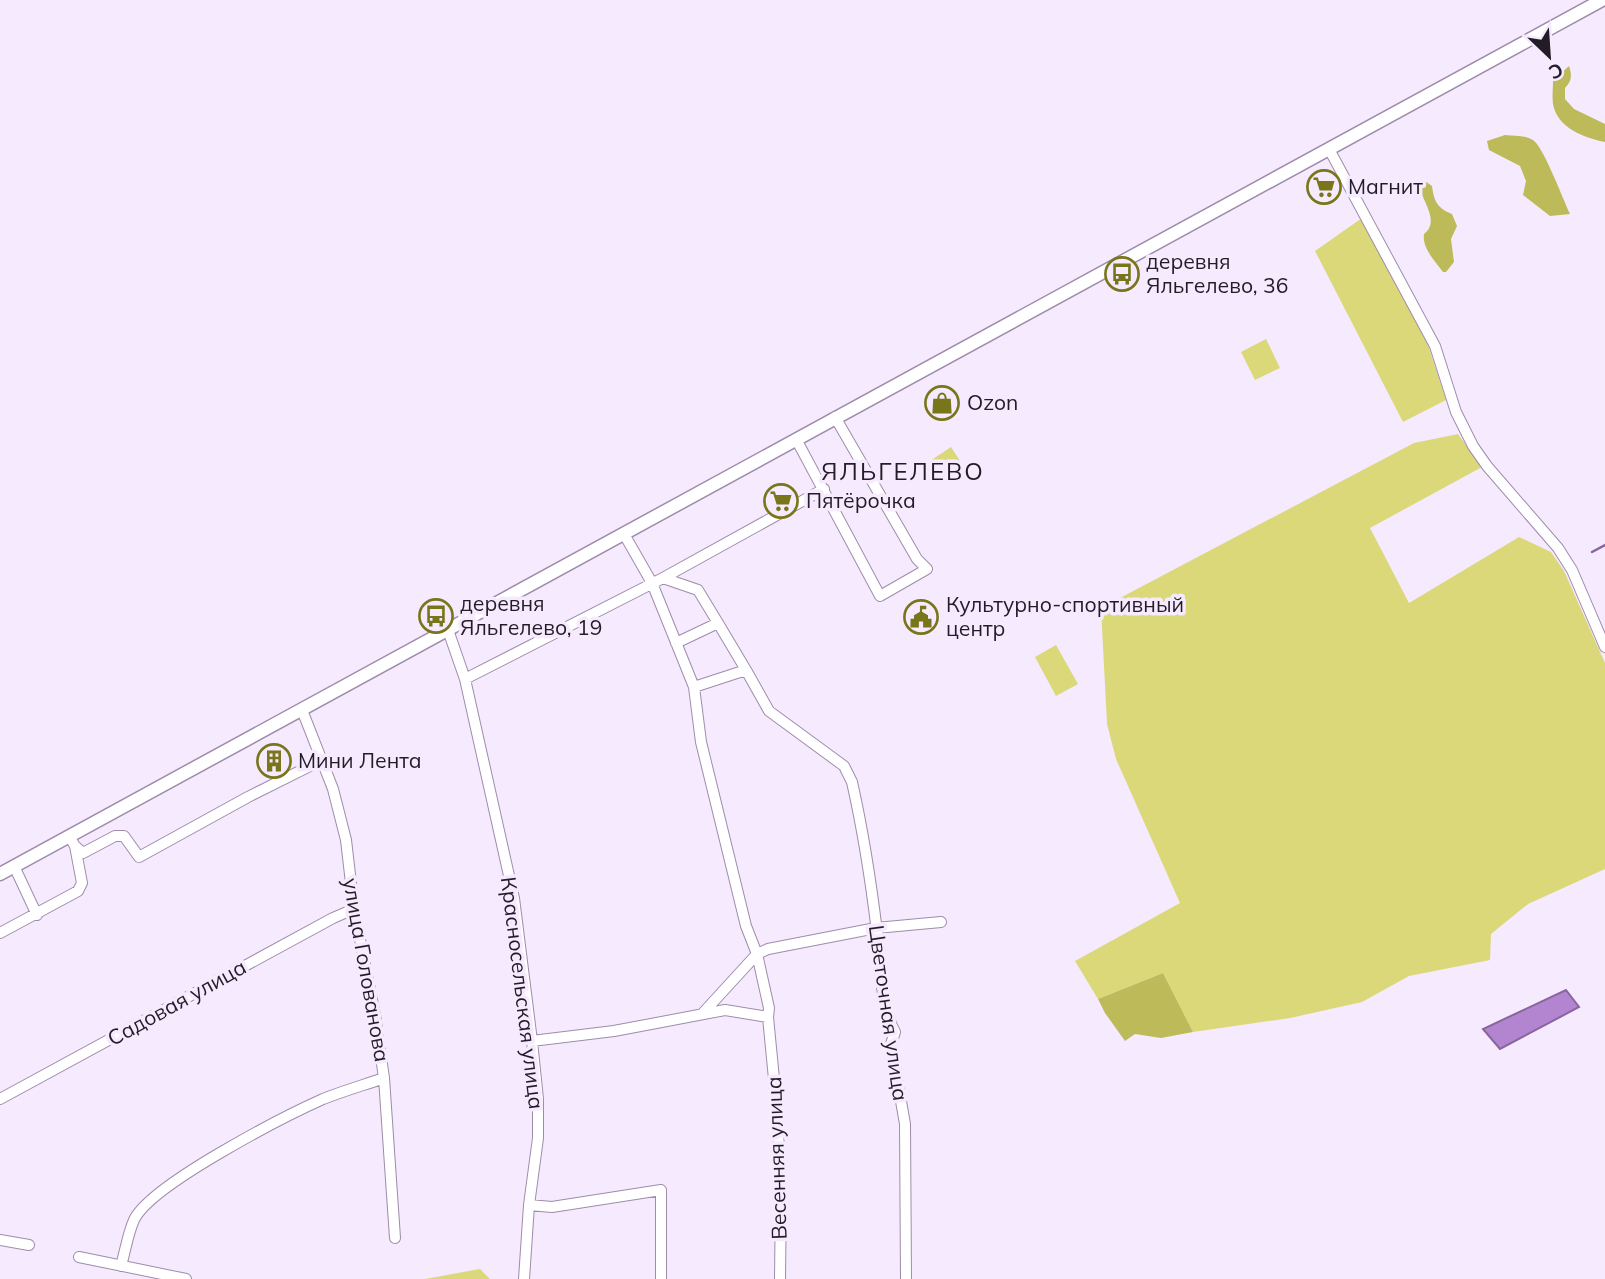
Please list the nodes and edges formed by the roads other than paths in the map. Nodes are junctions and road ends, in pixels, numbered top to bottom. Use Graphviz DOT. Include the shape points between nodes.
graph roads {
  1 [pos="1602,0"];
  2 [pos="1329,149"];
  3 [pos="835,417"];
  4 [pos="796,439"];
  5 [pos="824,489"];
  6 [pos="624,534"];
  7 [pos="663,578"];
  8 [pos="652,583"];
  9 [pos="718,623"];
  10 [pos="448,630"];
  11 [pos="676,643"];
  12 [pos="1605,647"];
  13 [pos="746,670"];
  14 [pos="465,678"];
  15 [pos="694,687"];
  16 [pos="302,710"];
  17 [pos="323,763"];
  18 [pos="72,841"];
  19 [pos="14,866"];
  20 [pos="0,874"];
  21 [pos="354,909"];
  22 [pos="37,915"];
  23 [pos="941,922"];
  24 [pos="876,928"];
  25 [pos="0,933"];
  26 [pos="757,954"];
  27 [pos="702,1014"];
  28 [pos="768,1017"];
  29 [pos="532,1041"];
  30 [pos="384,1078"];
  31 [pos="0,1099"];
  32 [pos="529,1205"];
  33 [pos="395,1238"];
  34 [pos="0,1240"];
  35 [pos="29,1245"];
  36 [pos="79,1257"];
  37 [pos="121,1266"];
  38 [pos="186,1279"];
  39 [pos="524,1279"];
  40 [pos="661,1279"];
  41 [pos="780,1279"];
  42 [pos="906,1279"];
  1 -- 2 [label="main road"];
  2 -- 3 [label="main road"];
  2 -- 12 [label="street" via="1435,346 1473,446 1558,548"];
  3 -- 4 [label="main road"];
  3 -- 5 [label="street" via="927,569 880,596"];
  4 -- 5 [label="street"];
  4 -- 6 [label="main road"];
  5 -- 7 [label="street"];
  6 -- 8 [label="street, Весенняя улица"];
  6 -- 10 [label="main road"];
  7 -- 8 [label="street"];
  7 -- 9 [label="street, Цветочная улица" via="698,590"];
  8 -- 11 [label="street, Весенняя улица"];
  8 -- 14 [label="street"];
  9 -- 11 [label="street"];
  9 -- 13 [label="street, Цветочная улица"];
  10 -- 14 [label="street, Красносельская улица"];
  10 -- 16 [label="main road"];
  11 -- 15 [label="street, Весенняя улица"];
  13 -- 15 [label="street"];
  13 -- 24 [label="street, Цветочная улица" via="769,711 844,766 852,782"];
  14 -- 29 [label="street, Красносельская улица" via="514,898"];
  15 -- 26 [label="street, Весенняя улица" via="701,742"];
  16 -- 17 [label="street, улица Голованова"];
  16 -- 18 [label="main road"];
  17 -- 18 [label="street" via="248,797 139,857 124,836 83,853"];
  17 -- 21 [label="street, улица Голованова" via="346,840"];
  18 -- 19 [label="main road"];
  18 -- 22 [label="street" via="82,883 78,891"];
  19 -- 20 [label="main road"];
  19 -- 22 [label="street"];
  21 -- 30 [label="street, улица Голованова"];
  21 -- 31 [label="street, Садовая улица"];
  22 -- 25 [label="street"];
  23 -- 24 [label="street"];
  24 -- 26 [label="street" via="768,948"];
  24 -- 42 [label="street, Цветочная улица" via="888,1020 895,1032 891,1044 905,1124"];
  26 -- 27 [label="street"];
  26 -- 28 [label="street, Весенняя улица"];
  27 -- 28 [label="street" via="725,1010"];
  27 -- 29 [label="street"];
  28 -- 41 [label="street, Весенняя улица" via="777,1110"];
  29 -- 32 [label="street, Красносельская улица" via="538,1138"];
  30 -- 33 [label="street, улица Голованова"];
  30 -- 37 [label="street" via="323,1099 187,1174 147,1203 134,1219"];
  32 -- 39 [label="street, Красносельская улица"];
  32 -- 40 [label="street" via="552,1207 661,1190"];
  34 -- 35 [label="street"];
  36 -- 37 [label="street"];
  37 -- 38 [label="street"];
}
